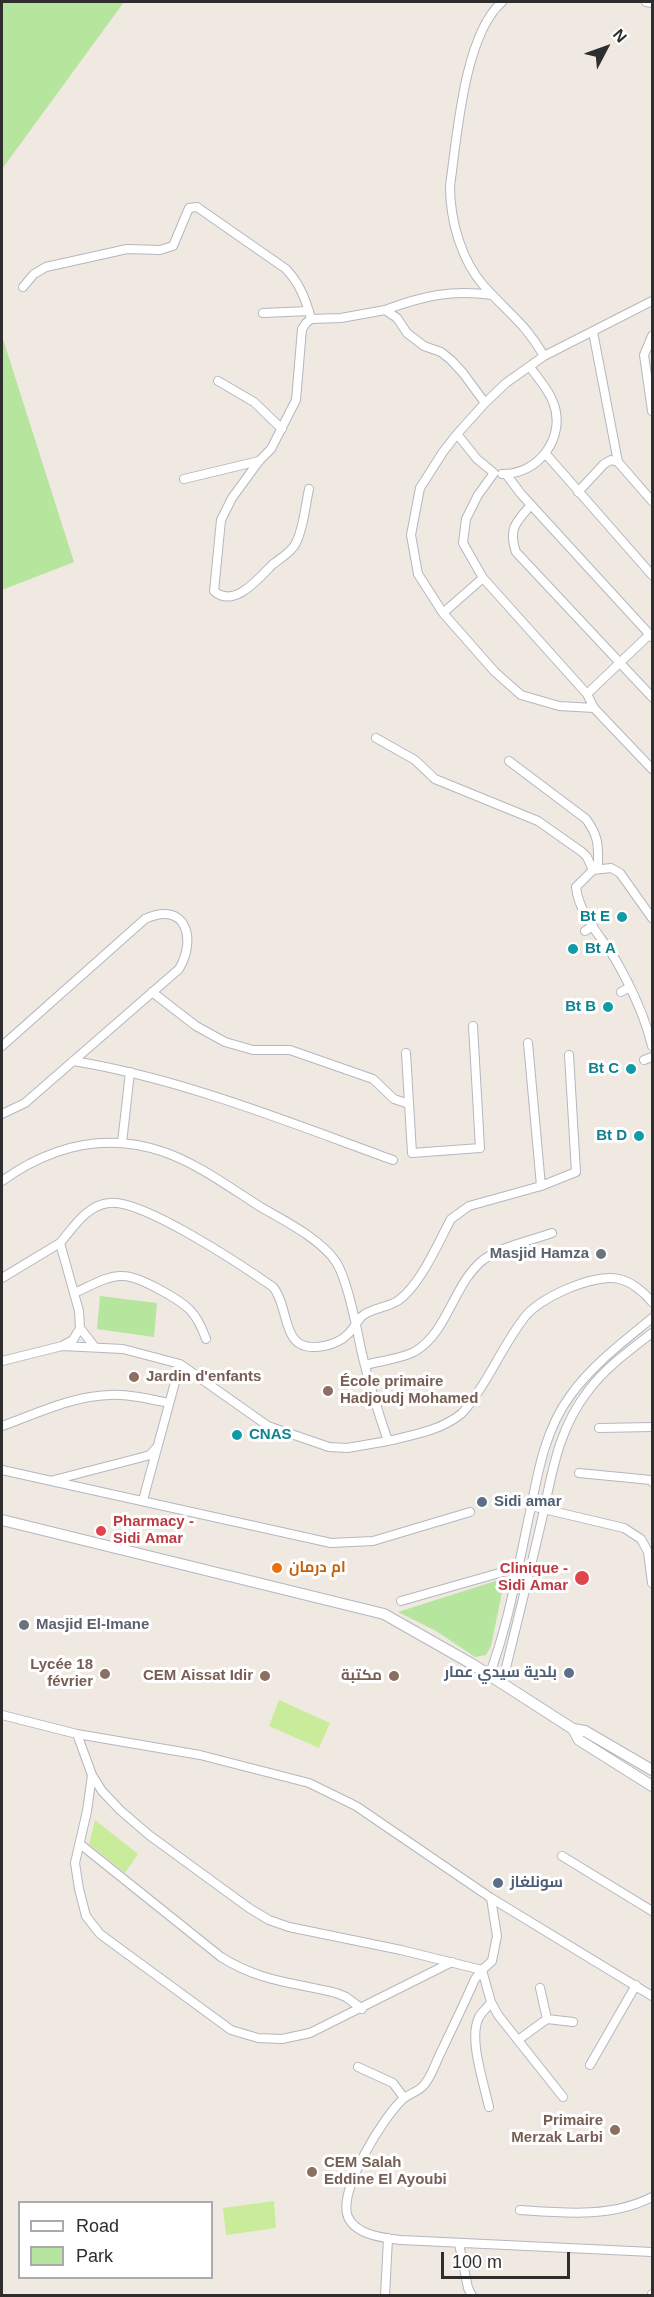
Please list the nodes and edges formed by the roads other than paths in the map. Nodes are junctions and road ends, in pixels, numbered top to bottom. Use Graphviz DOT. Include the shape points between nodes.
graph roads {
  1 [pos="502,2"];
  2 [pos="646,2"];
  3 [pos="652,3"];
  4 [pos="23,287"];
  5 [pos="493,295"];
  6 [pos="652,301"];
  7 [pos="385,310"];
  8 [pos="263,313"];
  9 [pos="310,315"];
  10 [pos="593,332"];
  11 [pos="652,336"];
  12 [pos="544,356"];
  13 [pos="530,367"];
  14 [pos="218,381"];
  15 [pos="484,403"];
  16 [pos="652,405"];
  17 [pos="282,429"];
  18 [pos="457,434"];
  19 [pos="545,453"];
  20 [pos="259,460"];
  21 [pos="618,462"];
  22 [pos="494,473"];
  23 [pos="506,474"];
  24 [pos="184,479"];
  25 [pos="309,489"];
  26 [pos="578,492"];
  27 [pos="652,501"];
  28 [pos="531,505"];
  29 [pos="652,575"];
  30 [pos="483,578"];
  31 [pos="443,613"];
  32 [pos="651,635"];
  33 [pos="619,662"];
  34 [pos="587,694"];
  35 [pos="652,697"];
  36 [pos="594,708"];
  37 [pos="376,738"];
  38 [pos="509,761"];
  39 [pos="652,769"];
  40 [pos="595,870"];
  41 [pos="652,918"];
  42 [pos="593,926"];
  43 [pos="585,932"];
  44 [pos="630,987"];
  45 [pos="152,992"];
  46 [pos="621,992"];
  47 [pos="473,1026"];
  48 [pos="528,1043"];
  49 [pos="2,1046"];
  50 [pos="652,1046"];
  51 [pos="406,1053"];
  52 [pos="569,1055"];
  53 [pos="73,1061"];
  54 [pos="130,1072"];
  55 [pos="409,1104"];
  56 [pos="2,1114"];
  57 [pos="123,1143"];
  58 [pos="393,1160"];
  59 [pos="2,1181"];
  60 [pos="541,1186"];
  61 [pos="552,1233"];
  62 [pos="60,1243"];
  63 [pos="2,1278"];
  64 [pos="74,1293"];
  65 [pos="651,1296"];
  66 [pos="652,1318"];
  67 [pos="356,1326"];
  68 [pos="80,1328"];
  69 [pos="652,1333"];
  70 [pos="206,1339"];
  71 [pos="62,1346"];
  72 [pos="94,1346"];
  73 [pos="2,1361"];
  74 [pos="180,1364"];
  75 [pos="365,1365"];
  76 [pos="169,1403"];
  77 [pos="2,1426"];
  78 [pos="652,1427"];
  79 [pos="600,1428"];
  80 [pos="388,1441"];
  81 [pos="158,1446"];
  82 [pos="2,1470"];
  83 [pos="579,1473"];
  84 [pos="51,1481"];
  85 [pos="652,1482"];
  86 [pos="143,1500"];
  87 [pos="531,1506"];
  88 [pos="544,1510"];
  89 [pos="470,1512"];
  90 [pos="2,1520"];
  91 [pos="650,1551"];
  92 [pos="517,1568"];
  93 [pos="652,1583"];
  94 [pos="401,1601"];
  95 [pos="489,1676"];
  96 [pos="502,1684"];
  97 [pos="2,1715"];
  98 [pos="573,1730"];
  99 [pos="77,1734"];
  100 [pos="652,1770"];
  101 [pos="92,1775"];
  102 [pos="652,1786"];
  103 [pos="80,1844"];
  104 [pos="562,1856"];
  105 [pos="491,1898"];
  106 [pos="652,1911"];
  107 [pos="452,1962"];
  108 [pos="482,1970"];
  109 [pos="636,1985"];
  110 [pos="540,1988"];
  111 [pos="652,1996"];
  112 [pos="491,2002"];
  113 [pos="362,2009"];
  114 [pos="547,2019"];
  115 [pos="573,2022"];
  116 [pos="518,2040"];
  117 [pos="590,2065"];
  118 [pos="358,2067"];
  119 [pos="563,2097"];
  120 [pos="404,2098"];
  121 [pos="489,2107"];
  122 [pos="652,2197"];
  123 [pos="520,2210"];
  124 [pos="388,2238"];
  125 [pos="459,2244"];
  126 [pos="652,2252"];
  127 [pos="385,2295"];
  128 [pos="472,2295"];
  1 -- 5 [label="street" via="488,19 471,56 450,186 450,207 464,254 477,278"];
  2 -- 3 [label="street"];
  4 -- 9 [label="street" via="34,273 46,267 127,249 160,250 173,246 185,215 193,207 286,269 296,279"];
  5 -- 7 [label="street" via="443,292"];
  5 -- 12 [label="street" via="525,327"];
  6 -- 10 [label="street"];
  7 -- 9 [label="street" via="341,318"];
  7 -- 15 [label="street" via="424,346 451,360"];
  8 -- 9 [label="street"];
  9 -- 17 [label="street" via="302,329 296,400"];
  10 -- 12 [label="street"];
  10 -- 21 [label="street"];
  11 -- 16 [label="street" via="644,356"];
  12 -- 13 [label="street"];
  13 -- 15 [label="street"];
  13 -- 19 [label="street" via="553,401 558,424"];
  14 -- 17 [label="street" via="254,402"];
  15 -- 18 [label="street"];
  17 -- 20 [label="street" via="271,449"];
  18 -- 22 [label="street"];
  18 -- 31 [label="street" via="420,488 411,535 418,574"];
  19 -- 23 [label="street" via="532,466"];
  19 -- 26 [label="street"];
  20 -- 24 [label="street"];
  20 -- 25 [label="street" via="221,520 214,591 219,595 239,594 295,546"];
  21 -- 26 [label="street" via="604,464"];
  21 -- 27 [label="street"];
  22 -- 23 [label="street"];
  22 -- 30 [label="street" via="466,519 462,543"];
  23 -- 28 [label="street"];
  26 -- 29 [label="street"];
  28 -- 32 [label="street"];
  28 -- 33 [label="street" via="513,530 511,539 516,552"];
  30 -- 31 [label="street"];
  30 -- 34 [label="street"];
  31 -- 36 [label="street" via="521,695 559,706"];
  32 -- 33 [label="street"];
  33 -- 34 [label="street"];
  33 -- 35 [label="street"];
  34 -- 36 [label="street"];
  36 -- 39 [label="street"];
  37 -- 40 [label="street" via="415,760 435,779 538,821 582,852"];
  38 -- 40 [label="street" via="586,819 596,832 598,843"];
  40 -- 41 [label="street" via="611,868 620,873 630,894"];
  40 -- 42 [label="street" via="576,887 578,902"];
  42 -- 43 [label="street"];
  42 -- 44 [label="street"];
  44 -- 46 [label="street"];
  44 -- 50 [label="street" via="642,1010"];
  45 -- 49 [label="street" via="179,969 185,958 186,933 174,914 157,914 130,930"];
  45 -- 53 [label="street"];
  45 -- 55 [label="street" via="196,1026 225,1042 253,1050 280,1049 373,1078 394,1099"];
  47 -- 55 [label="street" via="480,1148 412,1153"];
  48 -- 60 [label="street"];
  51 -- 55 [label="street"];
  52 -- 60 [label="street" via="576,1172"];
  53 -- 54 [label="street"];
  53 -- 56 [label="street" via="25,1103"];
  54 -- 57 [label="street"];
  54 -- 58 [label="street" via="265,1113"];
  57 -- 59 [label="street" via="96,1142 56,1152 25,1164"];
  57 -- 67 [label="street" via="185,1161 296,1228 323,1249 336,1262"];
  60 -- 67 [label="street" via="459,1211 411,1288 399,1300 363,1315"];
  61 -- 75 [label="street" via="501,1250 483,1261 427,1343 412,1353"];
  62 -- 63 [label="street"];
  62 -- 64 [label="street"];
  62 -- 67 [label="street" via="97,1206 135,1206 273,1287 281,1298 295,1341 302,1345 310,1348 339,1342"];
  64 -- 68 [label="street"];
  64 -- 70 [label="street" via="111,1277 134,1278 190,1310"];
  65 -- 80 [label="street" via="619,1279 593,1280 553,1295 524,1317 462,1413 445,1425"];
  66 -- 87 [label="street" via="610,1353 569,1397 545,1445"];
  67 -- 75 [label="street"];
  68 -- 71 [label="street" via="73,1340"];
  68 -- 72 [label="street"];
  69 -- 88 [label="street" via="614,1364 579,1403 556,1452"];
  71 -- 72 [label="street"];
  71 -- 73 [label="street"];
  72 -- 74 [label="street" via="123,1349"];
  74 -- 76 [label="street"];
  74 -- 80 [label="street" via="268,1426 301,1439 347,1448"];
  75 -- 80 [label="street"];
  76 -- 77 [label="street" via="112,1394 94,1396"];
  76 -- 81 [label="street"];
  78 -- 79 [label="street"];
  81 -- 84 [label="street" via="150,1455"];
  81 -- 86 [label="street"];
  82 -- 84 [label="street"];
  83 -- 85 [label="street"];
  84 -- 86 [label="street"];
  86 -- 89 [label="street" via="332,1543 376,1540"];
  87 -- 88 [label="street"];
  87 -- 92 [label="street"];
  88 -- 91 [label="street" via="624,1528 641,1539"];
  88 -- 96 [label="street"];
  90 -- 95 [label="street" via="384,1614"];
  91 -- 93 [label="street"];
  92 -- 94 [label="street"];
  92 -- 95 [label="street"];
  95 -- 96 [label="street"];
  96 -- 98 [label="street"];
  97 -- 99 [label="street"];
  98 -- 100 [label="street" via="585,1731"];
  98 -- 102 [label="street" via="579,1740"];
  99 -- 101 [label="street"];
  99 -- 105 [label="street" via="200,1755 309,1783 356,1806"];
  101 -- 103 [label="street"];
  101 -- 107 [label="street" via="114,1803 149,1835 269,1920"];
  103 -- 113 [label="street" via="237,1967 268,1980 336,1993"];
  103 -- 113 [label="street" via="75,1863 78,1889 86,1916 100,1934 231,2030 258,2038 282,2039 310,2033"];
  104 -- 106 [label="street"];
  105 -- 108 [label="street" via="497,1936 492,1961"];
  105 -- 109 [label="street"];
  107 -- 108 [label="street"];
  107 -- 113 [label="street"];
  108 -- 112 [label="street"];
  108 -- 120 [label="street" via="423,2086"];
  109 -- 111 [label="street"];
  109 -- 117 [label="street"];
  110 -- 114 [label="street"];
  112 -- 116 [label="street"];
  112 -- 121 [label="street" via="479,2018 476,2037"];
  114 -- 115 [label="street"];
  114 -- 116 [label="street"];
  116 -- 119 [label="street"];
  118 -- 120 [label="street" via="393,2083"];
  120 -- 124 [label="street" via="383,2122 364,2154 346,2204 356,2227"];
  122 -- 123 [label="street" via="605,2211"];
  124 -- 125 [label="street"];
  124 -- 127 [label="street"];
  125 -- 126 [label="street"];
  125 -- 128 [label="street"];
}
